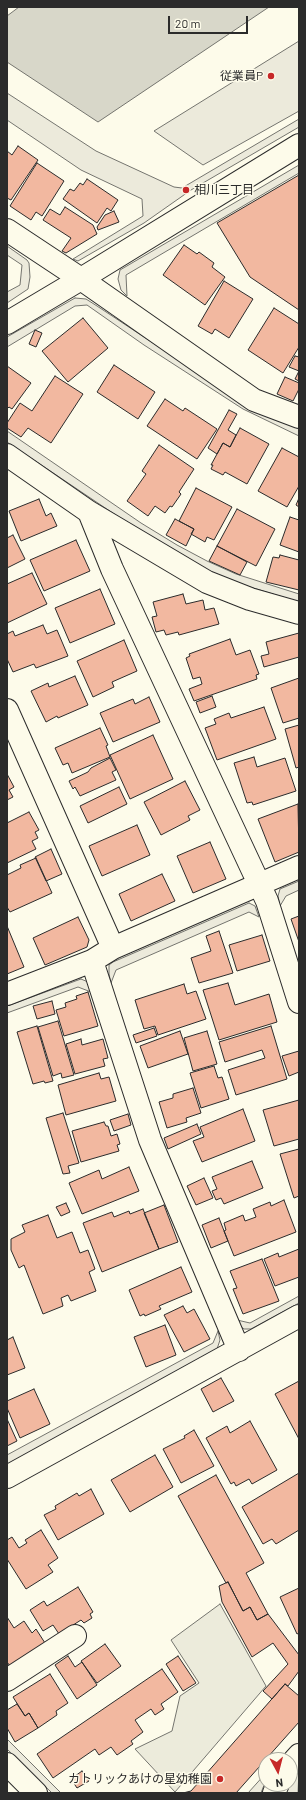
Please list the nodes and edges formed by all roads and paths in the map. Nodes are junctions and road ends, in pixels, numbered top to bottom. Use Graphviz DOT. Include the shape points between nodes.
graph roads {
  1 [pos="299,145"];
  2 [pos="7,230"];
  3 [pos="81,279"];
  4 [pos="7,322"];
  5 [pos="299,418"];
  6 [pos="7,455"];
  7 [pos="89,512"];
  8 [pos="299,612"];
  9 [pos="7,710"];
  10 [pos="299,866"];
  11 [pos="258,885"];
  12 [pos="113,948"];
  13 [pos="92,961"];
  14 [pos="7,994"];
  15 [pos="299,1002"];
  16 [pos="299,1316"];
  17 [pos="239,1350"];
  18 [pos="7,1477"];
  19 [pos="75,1636"];
  20 [pos="7,1680"];
  21 [pos="7,1764"];
  22 [pos="36,1793"];
  1 -- 3 [label="street"];
  2 -- 3 [label="street"];
  3 -- 4 [label="street"];
  3 -- 5 [label="street" via="254,400"];
  6 -- 7 [label="street"];
  7 -- 8 [label="street" via="207,582 250,599"];
  7 -- 11 [label="street" via="112,569"];
  9 -- 12 [label="street"];
  10 -- 11 [label="street"];
  11 -- 12 [label="street"];
  11 -- 15 [label="street" via="267,901"];
  12 -- 13 [label="street"];
  13 -- 14 [label="street"];
  13 -- 17 [label="street" via="150,1140"];
  16 -- 17 [label="street"];
  17 -- 18 [label="street"];
  19 -- 20 [label="street"];
  21 -- 22 [label="street"];
}
